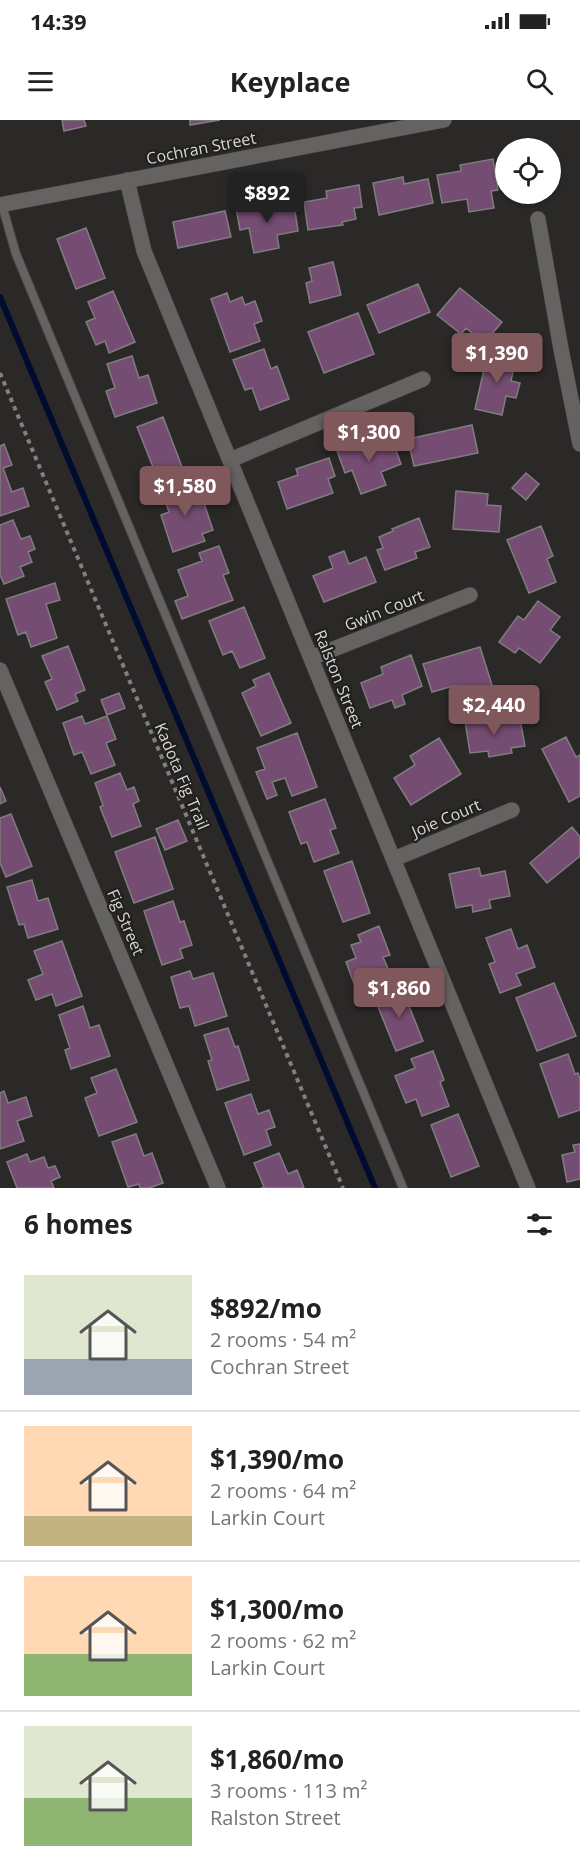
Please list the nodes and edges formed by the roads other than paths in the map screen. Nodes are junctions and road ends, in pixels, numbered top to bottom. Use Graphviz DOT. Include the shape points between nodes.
graph roads {
  1 [pos="444,120"];
  2 [pos="127,180"];
  3 [pos="1,205"];
  4 [pos="538,219"];
  5 [pos="423,379"];
  6 [pos="580,444"];
  7 [pos="230,460"];
  8 [pos="470,595"];
  9 [pos="311,658"];
  10 [pos="0,670"];
  11 [pos="512,810"];
  12 [pos="394,859"];
  13 [pos="218,1188"];
  14 [pos="403,1188"];
  15 [pos="528,1188"];
  1 -- 2 [label="street, Cochran Street"];
  2 -- 3 [label="street, Cochran Street"];
  2 -- 7 [label="street, Ralston Street" via="144,251"];
  3 -- 14 [label="lane" via="16,254"];
  4 -- 6 [label="street"];
  5 -- 7 [label="street"];
  7 -- 9 [label="street, Ralston Street"];
  8 -- 9 [label="street, Gwin Court"];
  9 -- 12 [label="street, Ralston Street"];
  10 -- 13 [label="street, Fig Street"];
  11 -- 12 [label="street, Joie Court"];
  12 -- 15 [label="street, Ralston Street"];
}
